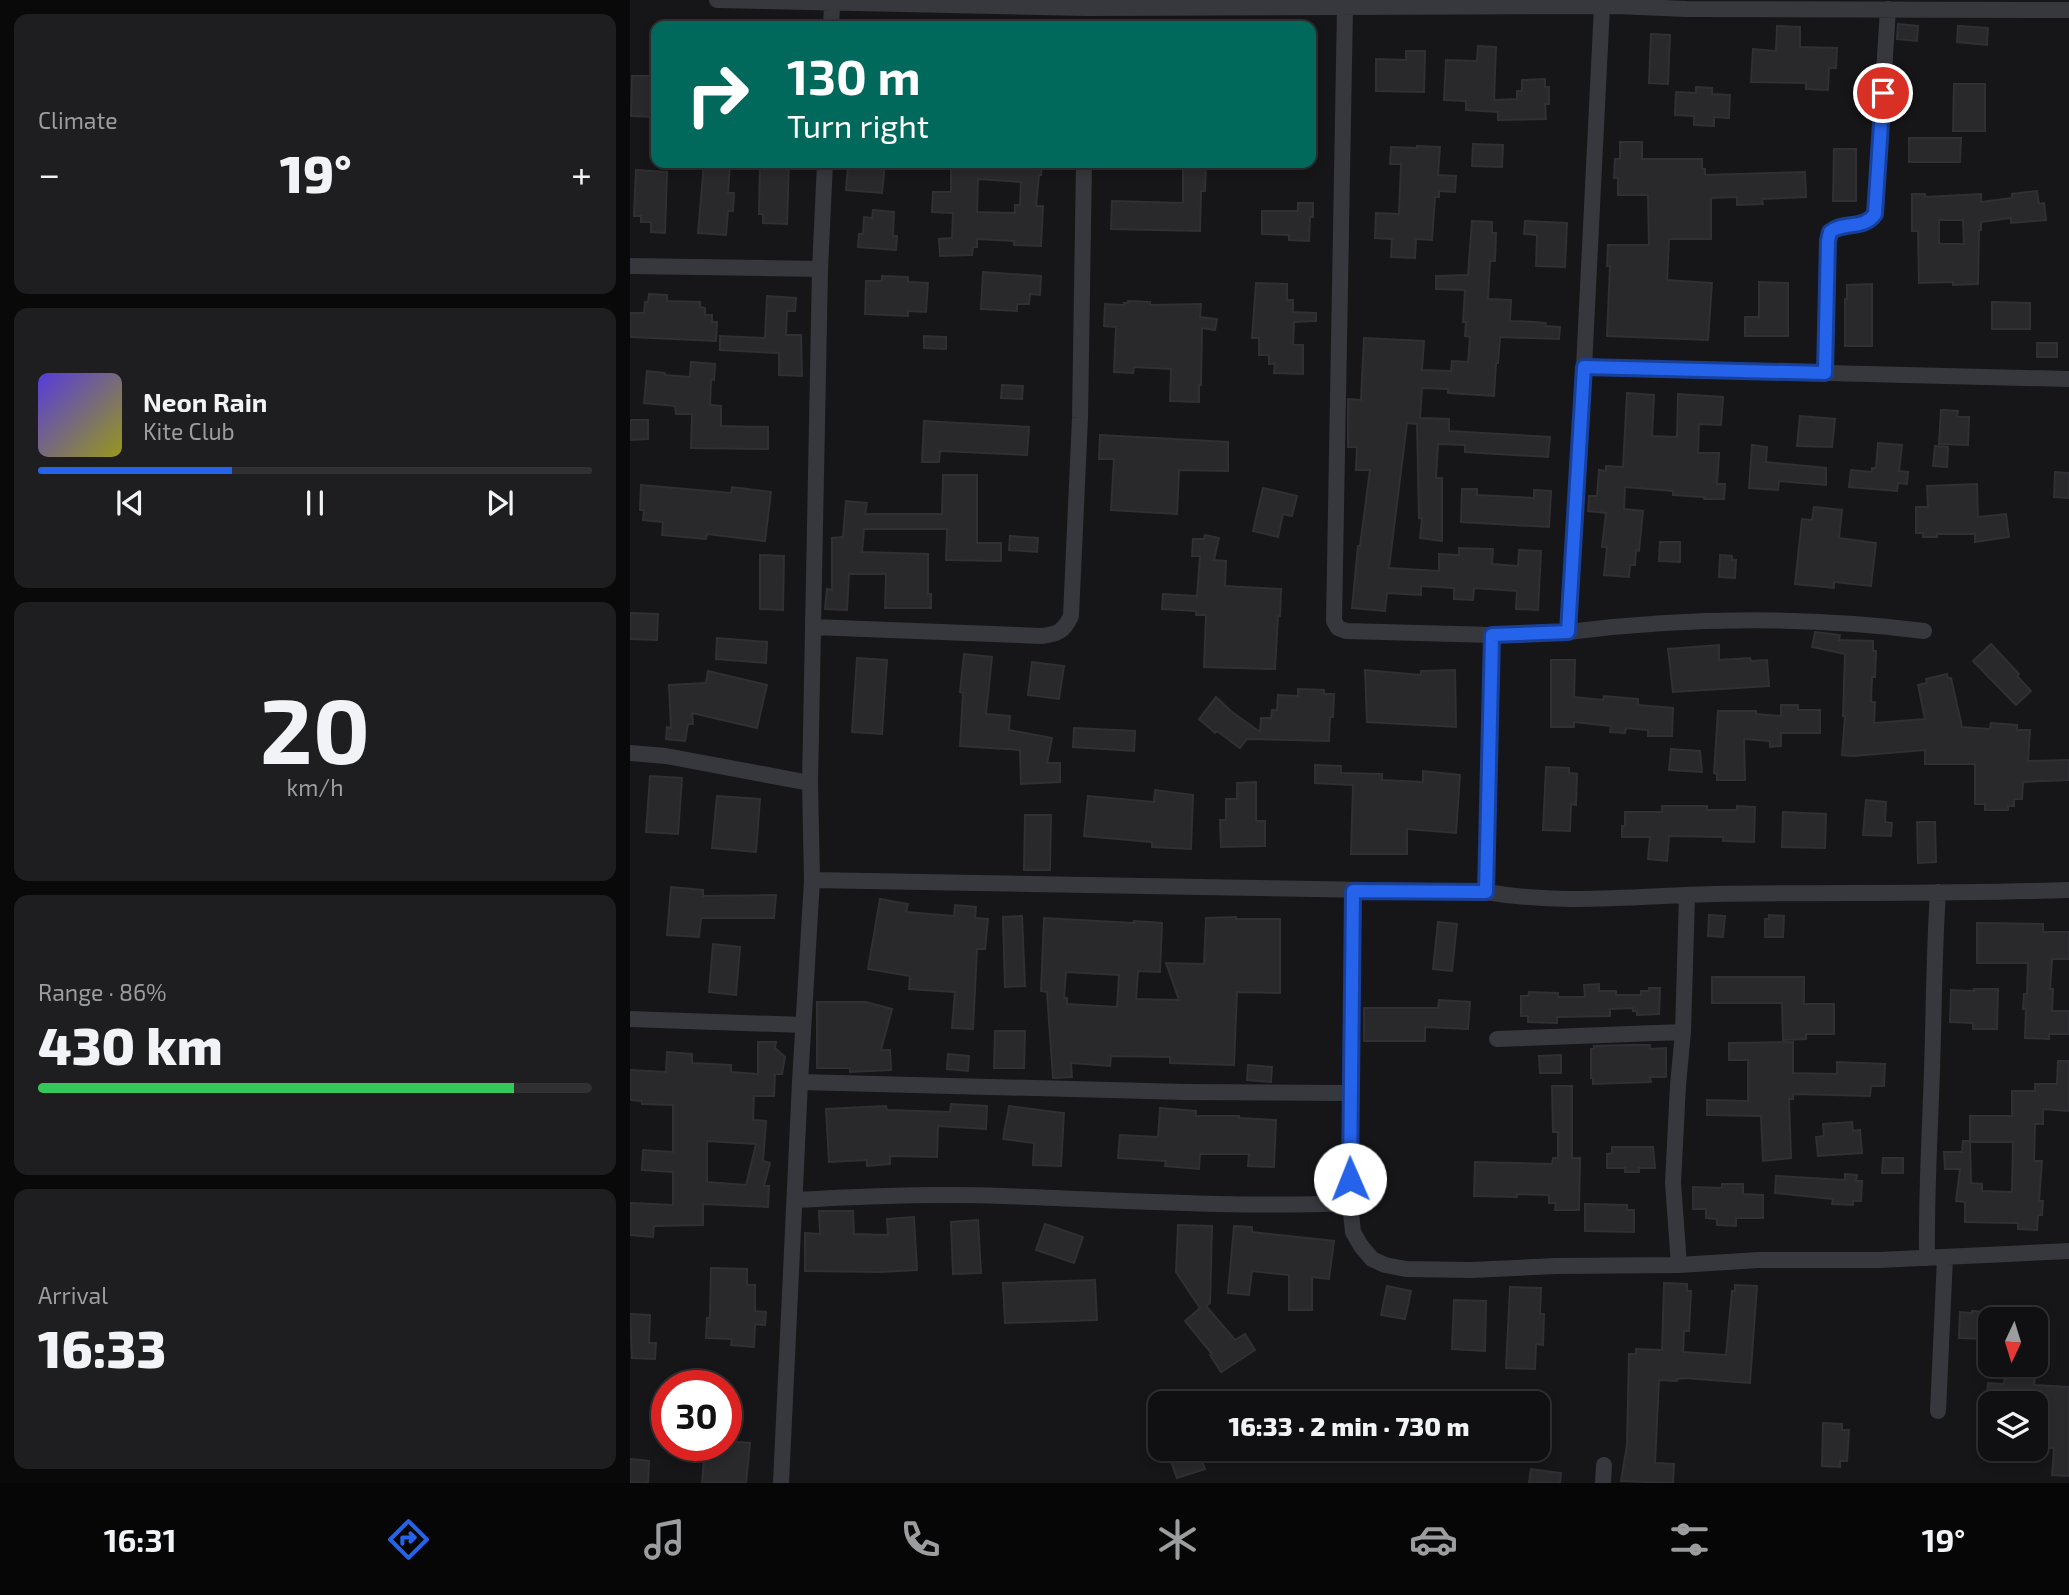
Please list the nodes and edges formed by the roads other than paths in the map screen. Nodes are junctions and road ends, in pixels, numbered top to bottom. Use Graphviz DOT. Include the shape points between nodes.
graph roads {
  1 [pos="717,0"];
  2 [pos="875,2"];
  3 [pos="832,4"];
  4 [pos="1056,4"];
  5 [pos="1326,4"];
  6 [pos="1612,4"];
  7 [pos="1771,4"];
  8 [pos="1916,5"];
  9 [pos="1345,7"];
  10 [pos="1087,8"];
  11 [pos="1888,9"];
  12 [pos="2069,10"];
  13 [pos="831,21"];
  14 [pos="1087,21"];
  15 [pos="825,168"];
  16 [pos="1084,168"];
  17 [pos="630,266"];
  18 [pos="820,269"];
  19 [pos="1584,367"];
  20 [pos="1825,373"];
  21 [pos="2069,379"];
  22 [pos="813,627"];
  23 [pos="1924,631"];
  24 [pos="1568,632"];
  25 [pos="1492,635"];
  26 [pos="630,752"];
  27 [pos="810,783"];
  28 [pos="812,880"];
  29 [pos="2069,890"];
  30 [pos="1353,891"];
  31 [pos="1486,892"];
  32 [pos="1938,892"];
  33 [pos="1688,895"];
  34 [pos="630,1020"];
  35 [pos="803,1025"];
  36 [pos="1683,1032"];
  37 [pos="1497,1038"];
  38 [pos="800,1082"];
  39 [pos="1350,1093"];
  40 [pos="795,1200"];
  41 [pos="1350,1203"];
  42 [pos="2069,1251"];
  43 [pos="1927,1258"];
  44 [pos="1945,1258"];
  45 [pos="1679,1265"];
  46 [pos="1938,1411"];
  47 [pos="1604,1465"];
  48 [pos="782,1483"];
  49 [pos="1603,1483"];
  1 -- 3 [label="street"];
  2 -- 3 [label="street"];
  2 -- 4 [label="street"];
  3 -- 13 [label="street"];
  4 -- 10 [label="street"];
  5 -- 9 [label="street"];
  5 -- 10 [label="street"];
  6 -- 7 [label="street" via="1686,9"];
  6 -- 9 [label="street"];
  6 -- 19 [label="street"];
  7 -- 11 [label="street"];
  8 -- 11 [label="street"];
  8 -- 12 [label="street"];
  9 -- 25 [label="street" via="1334,621 1346,631"];
  10 -- 14 [label="street"];
  11 -- 20 [label="street" via="1875,214 1863,224 1837,226 1830,232"];
  15 -- 18 [label="street"];
  16 -- 22 [label="street" via="1079,432 1071,616 1065,628 1042,636"];
  17 -- 18 [label="street"];
  18 -- 22 [label="street"];
  19 -- 20 [label="street"];
  19 -- 24 [label="street"];
  20 -- 21 [label="street"];
  22 -- 27 [label="street"];
  23 -- 24 [label="street" via="1803,621 1690,621"];
  24 -- 25 [label="street"];
  25 -- 31 [label="street"];
  26 -- 27 [label="street"];
  27 -- 28 [label="street"];
  28 -- 30 [label="street"];
  28 -- 35 [label="street"];
  29 -- 32 [label="street"];
  30 -- 31 [label="street"];
  30 -- 39 [label="street"];
  31 -- 33 [label="street" via="1550,899"];
  32 -- 33 [label="street"];
  32 -- 43 [label="street"];
  33 -- 36 [label="street"];
  34 -- 35 [label="street"];
  35 -- 38 [label="street"];
  36 -- 37 [label="street"];
  36 -- 45 [label="street" via="1673,1183"];
  38 -- 39 [label="street"];
  38 -- 40 [label="street"];
  39 -- 41 [label="street"];
  40 -- 41 [label="street" via="962,1195 1200,1205"];
  40 -- 48 [label="street"];
  41 -- 45 [label="street" via="1353,1232 1372,1259 1406,1269"];
  42 -- 44 [label="street"];
  43 -- 44 [label="street"];
  43 -- 45 [label="street"];
  44 -- 46 [label="street"];
  47 -- 49 [label="street"];
}
